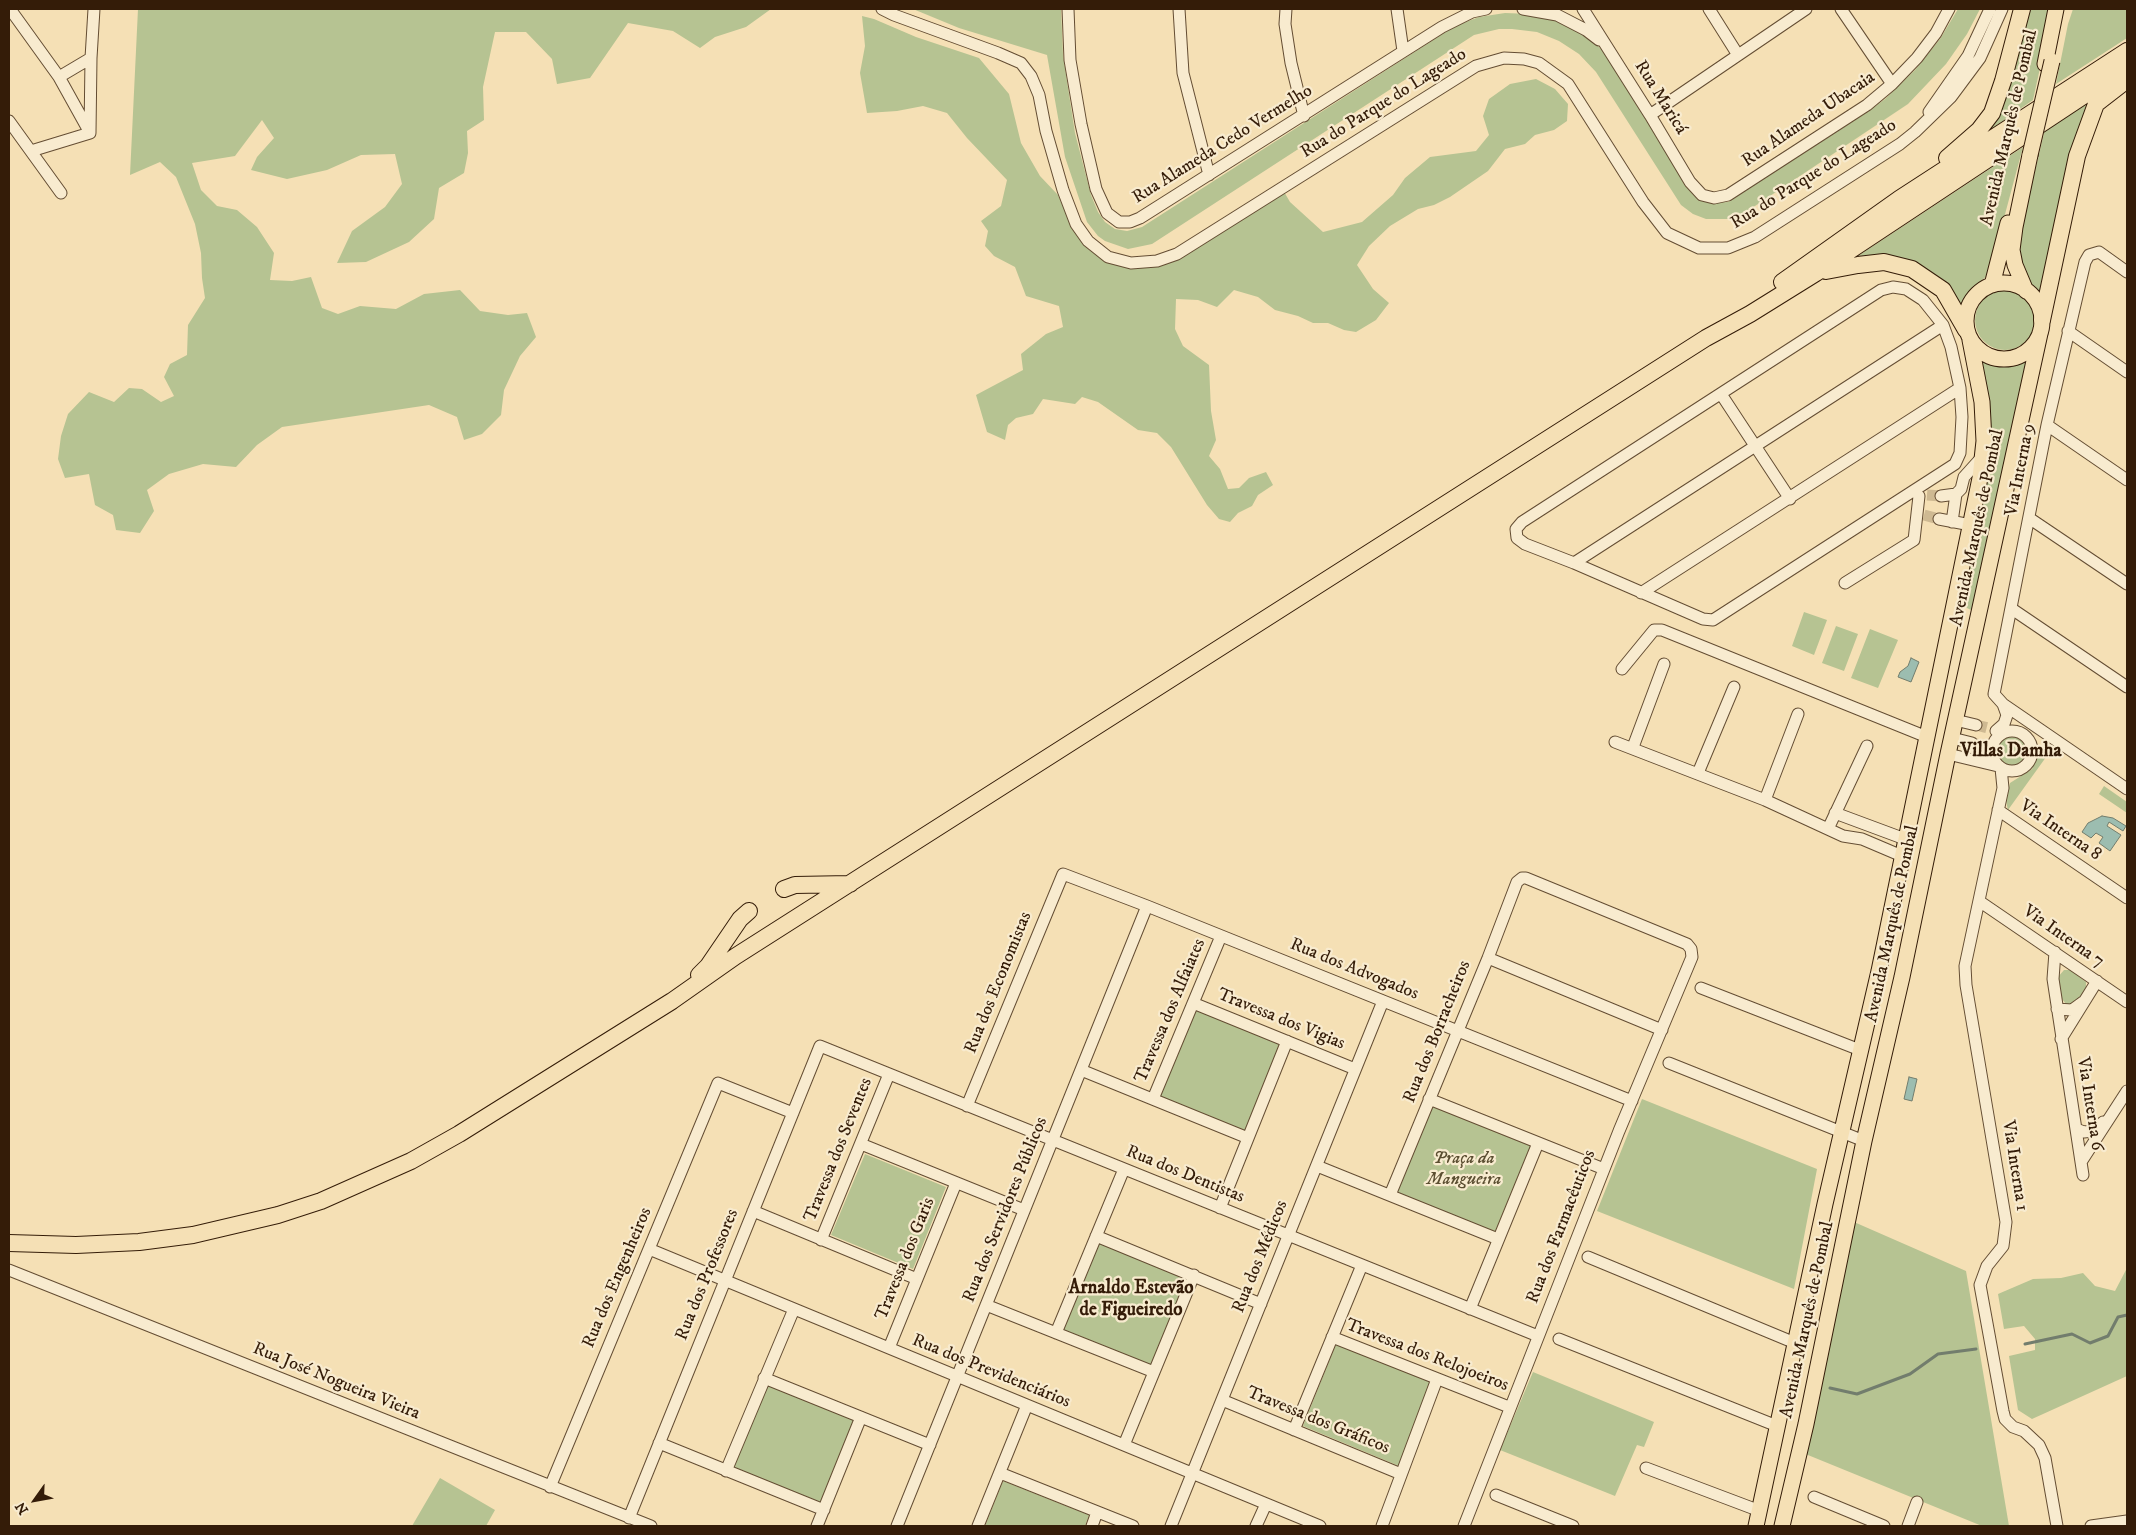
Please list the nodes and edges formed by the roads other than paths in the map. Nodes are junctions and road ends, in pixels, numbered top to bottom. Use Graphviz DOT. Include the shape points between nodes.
graph roads {
  1 [pos="10,9"];
  2 [pos="94,9"];
  3 [pos="882,9"];
  4 [pos="1068,9"];
  5 [pos="1179,9"];
  6 [pos="1286,9"];
  7 [pos="1397,9"];
  8 [pos="1486,9"];
  9 [pos="1523,9"];
  10 [pos="1583,9"];
  11 [pos="1709,9"];
  12 [pos="1806,9"];
  13 [pos="1841,9"];
  14 [pos="1949,9"];
  15 [pos="1990,9"];
  16 [pos="2002,9"];
  17 [pos="2022,9"];
  18 [pos="2056,9"];
  19 [pos="2066,9"];
  20 [pos="1543,10"];
  21 [pos="1606,46"];
  22 [pos="1403,51"];
  23 [pos="2127,51"];
  24 [pos="1738,55"];
  25 [pos="91,58"];
  26 [pos="2048,62"];
  27 [pos="2127,67"];
  28 [pos="59,77"];
  29 [pos="2127,79"];
  30 [pos="1892,84"];
  31 [pos="1650,115"];
  32 [pos="1304,116"];
  33 [pos="9,121"];
  34 [pos="90,132"];
  35 [pos="1915,132"];
  36 [pos="31,152"];
  37 [pos="2027,156"];
  38 [pos="1208,175"];
  39 [pos="61,192"];
  40 [pos="1714,198"];
  41 [pos="1899,199"];
  42 [pos="2127,272"];
  43 [pos="1816,273"];
  44 [pos="1992,285"];
  45 [pos="2026,291"];
  46 [pos="1943,325"];
  47 [pos="2042,325"];
  48 [pos="2068,331"];
  49 [pos="1968,335"];
  50 [pos="1706,338"];
  51 [pos="2127,372"];
  52 [pos="1960,388"];
  53 [pos="1721,394"];
  54 [pos="2047,425"];
  55 [pos="1756,446"];
  56 [pos="1982,457"];
  57 [pos="2127,480"];
  58 [pos="1956,494"];
  59 [pos="1906,496"];
  60 [pos="1923,496"];
  61 [pos="1941,496"];
  62 [pos="1790,498"];
  63 [pos="1924,515"];
  64 [pos="2029,518"];
  65 [pos="1939,519"];
  66 [pos="1952,522"];
  67 [pos="1971,524"];
  68 [pos="1574,563"];
  69 [pos="1846,584"];
  70 [pos="2127,584"];
  71 [pos="1641,593"];
  72 [pos="1954,608"];
  73 [pos="2012,609"];
  74 [pos="1977,624"];
  75 [pos="1664,664"];
  76 [pos="1622,669"];
  77 [pos="1734,687"];
  78 [pos="2127,687"];
  79 [pos="2003,704"];
  80 [pos="1798,714"];
  81 [pos="2021,716"];
  82 [pos="1955,720"];
  83 [pos="1976,725"];
  84 [pos="2040,729"];
  85 [pos="2001,731"];
  86 [pos="1927,737"];
  87 [pos="1952,738"];
  88 [pos="2058,741"];
  89 [pos="1615,742"];
  90 [pos="1867,746"];
  91 [pos="1982,746"];
  92 [pos="1634,747"];
  93 [pos="2031,747"];
  94 [pos="1948,754"];
  95 [pos="1999,767"];
  96 [pos="2018,771"];
  97 [pos="1698,773"];
  98 [pos="2003,788"];
  99 [pos="2127,789"];
  100 [pos="1765,800"];
  101 [pos="1998,810"];
  102 [pos="1835,813"];
  103 [pos="1828,829"];
  104 [pos="1906,839"];
  105 [pos="1902,856"];
  106 [pos="1063,874"];
  107 [pos="850,884"];
  108 [pos="1895,888"];
  109 [pos="784,889"];
  110 [pos="1919,896"];
  111 [pos="2127,898"];
  112 [pos="1980,901"];
  113 [pos="1147,906"];
  114 [pos="749,911"];
  115 [pos="1221,936"];
  116 [pos="1686,944"];
  117 [pos="2055,952"];
  118 [pos="1488,958"];
  119 [pos="1878,971"];
  120 [pos="1902,977"];
  121 [pos="2097,981"];
  122 [pos="1700,988"];
  123 [pos="672,1001"];
  124 [pos="1383,1001"];
  125 [pos="2085,1001"];
  126 [pos="2127,1002"];
  127 [pos="1193,1003"];
  128 [pos="2057,1010"];
  129 [pos="1662,1030"];
  130 [pos="1457,1031"];
  131 [pos="2061,1039"];
  132 [pos="1287,1041"];
  133 [pos="820,1046"];
  134 [pos="1860,1050"];
  135 [pos="1669,1063"];
  136 [pos="1356,1069"];
  137 [pos="1081,1070"];
  138 [pos="890,1074"];
  139 [pos="2127,1091"];
  140 [pos="1153,1099"];
  141 [pos="1429,1099"];
  142 [pos="1632,1101"];
  143 [pos="967,1106"];
  144 [pos="793,1113"];
  145 [pos="2109,1118"];
  146 [pos="2076,1129"];
  147 [pos="1842,1133"];
  148 [pos="1248,1138"];
  149 [pos="1053,1140"];
  150 [pos="1864,1141"];
  151 [pos="1538,1143"];
  152 [pos="861,1144"];
  153 [pos="2081,1162"];
  154 [pos="1317,1166"];
  155 [pos="1124,1169"];
  156 [pos="1604,1169"];
  157 [pos="2083,1175"];
  158 [pos="956,1182"];
  159 [pos="1390,1195"];
  160 [pos="1220,1208"];
  161 [pos="1024,1210"];
  162 [pos="753,1211"];
  163 [pos="1096,1236"];
  164 [pos="1288,1236"];
  165 [pos="1498,1239"];
  166 [pos="822,1240"];
  167 [pos="9,1242"];
  168 [pos="649,1249"];
  169 [pos="1588,1257"];
  170 [pos="1362,1265"];
  171 [pos="9,1270"];
  172 [pos="1194,1276"];
  173 [pos="917,1279"];
  174 [pos="725,1280"];
  175 [pos="1261,1304"];
  176 [pos="986,1305"];
  177 [pos="794,1309"];
  178 [pos="1470,1309"];
  179 [pos="1056,1333"];
  180 [pos="1538,1336"];
  181 [pos="1332,1337"];
  182 [pos="1559,1339"];
  183 [pos="1795,1343"];
  184 [pos="889,1348"];
  185 [pos="1154,1372"];
  186 [pos="958,1377"];
  187 [pos="764,1378"];
  188 [pos="1438,1379"];
  189 [pos="1222,1400"];
  190 [pos="1027,1405"];
  191 [pos="1509,1407"];
  192 [pos="861,1417"];
  193 [pos="1777,1426"];
  194 [pos="1294,1430"];
  195 [pos="659,1444"];
  196 [pos="930,1445"];
  197 [pos="1124,1445"];
  198 [pos="1771,1462"];
  199 [pos="1646,1468"];
  200 [pos="726,1471"];
  201 [pos="1000,1473"];
  202 [pos="1192,1473"];
  203 [pos="1794,1473"];
  204 [pos="1401,1474"];
  205 [pos="550,1487"];
  206 [pos="1496,1495"];
  207 [pos="1814,1497"];
  208 [pos="1917,1502"];
  209 [pos="1266,1504"];
  210 [pos="824,1510"];
  211 [pos="1760,1510"];
  212 [pos="1097,1512"];
  213 [pos="629,1518"];
  214 [pos="2127,1521"];
  215 [pos="650,1526"];
  216 [pos="817,1526"];
  217 [pos="897,1526"];
  218 [pos="978,1526"];
  219 [pos="1092,1526"];
  220 [pos="1133,1526"];
  221 [pos="1171,1526"];
  222 [pos="1256,1526"];
  223 [pos="1320,1526"];
  224 [pos="1382,1526"];
  225 [pos="1464,1526"];
  226 [pos="1573,1526"];
  227 [pos="1756,1526"];
  228 [pos="1782,1526"];
  229 [pos="1884,1526"];
  230 [pos="1908,1526"];
  231 [pos="2057,1526"];
  232 [pos="2091,1526"];
  1 -- 28 [label="street"];
  2 -- 25 [label="street"];
  3 -- 35 [label="street, Rua do Parque do Lageado" via="1021,63 1032,76 1039,95 1046,131 1076,224 1088,241 1108,256 1131,263 1157,261 1177,254 1476,66 1490,61 1524,59 1539,63 1568,84 1643,202 1667,233 1699,248 1728,248 1755,237"];
  4 -- 38 [label="street, Rua Alameda Cedo Vermelho" via="1070,60 1081,124 1096,189 1107,213 1119,222 1130,222"];
  5 -- 38 [label="street" via="1183,73"];
  6 -- 32 [label="street" via="1291,63"];
  7 -- 22 [label="street"];
  8 -- 22 [label="street, Rua Alameda Cedo Vermelho" via="1472,12 1442,27"];
  9 -- 20 [label="street"];
  10 -- 21 [label="street, Rua Maricá"];
  11 -- 24 [label="street"];
  12 -- 24 [label="street"];
  13 -- 30 [label="street"];
  14 -- 30 [label="street, Rua Alameda Ubacaia" via="1936,33"];
  15 -- 35 [label="street, Rua do Parque do Lageado" via="1968,56"];
  16 -- 35 [label="street, Rua do Parque do Lageado" via="1980,58 1951,97"];
  17 -- 41 [label="highway" via="1992,113 1979,130"];
  18 -- 26 [label="main road, Avenida Marquês de Pombal"];
  19 -- 26 [label="main road, Avenida Marquês de Pombal"];
  20 -- 21 [label="street" via="1586,30"];
  21 -- 31 [label="street, Rua Maricá"];
  22 -- 32 [label="street, Rua Alameda Cedo Vermelho"];
  23 -- 41 [label="highway"];
  24 -- 31 [label="street"];
  25 -- 28 [label="street"];
  25 -- 34 [label="street"];
  26 -- 37 [label="main road, Avenida Marquês de Pombal, bridge"];
  27 -- 43 [label="highway"];
  28 -- 34 [label="street"];
  29 -- 47 [label="highway" via="2096,104 2077,156"];
  30 -- 40 [label="street, Rua Alameda Ubacaia" via="1867,105 1728,195"];
  31 -- 40 [label="street, Rua Maricá" via="1690,182 1702,195"];
  32 -- 38 [label="street, Rua Alameda Cedo Vermelho"];
  33 -- 36 [label="street"];
  34 -- 36 [label="street"];
  36 -- 39 [label="street"];
  37 -- 44 [label="main road, Avenida Marquês de Pombal"];
  37 -- 45 [label="main road, Avenida Marquês de Pombal" via="2012,250"];
  41 -- 50 [label="highway" via="1744,307"];
  42 -- 48 [label="street, Via Interna 9" via="2099,252 2089,255"];
  43 -- 49 [label="highway" via="1884,262 1912,269 1943,290"];
  43 -- 50 [label="highway"];
  44 -- 45 [label="main road" via="2009,284"];
  44 -- 49 [label="main road" via="1970,302 1966,316"];
  45 -- 47 [label="main road" via="2037,304"];
  46 -- 52 [label="street"];
  46 -- 53 [label="street" via="1923,300 1906,289 1893,287 1882,290"];
  46 -- 55 [label="street"];
  47 -- 49 [label="main road" via="2034,346 2019,357 2000,360 1983,354"];
  47 -- 74 [label="main road, Avenida Marquês de Pombal"];
  48 -- 51 [label="street"];
  48 -- 54 [label="street, Via Interna 9"];
  49 -- 56 [label="main road, Avenida Marquês de Pombal" via="1982,402"];
  50 -- 107 [label="highway"];
  52 -- 59 [label="street" via="1960,453 1955,464"];
  52 -- 62 [label="street"];
  53 -- 55 [label="street"];
  53 -- 68 [label="street" via="1522,522 1516,529 1517,538 1525,544"];
  54 -- 57 [label="street"];
  54 -- 64 [label="street, Via Interna 9"];
  55 -- 62 [label="street"];
  55 -- 68 [label="street"];
  56 -- 58 [label="street" via="1964,477"];
  56 -- 67 [label="main road, Avenida Marquês de Pombal"];
  58 -- 61 [label="street"];
  58 -- 66 [label="street"];
  59 -- 60 [label="street"];
  59 -- 71 [label="street" via="1714,620"];
  60 -- 63 [label="street"];
  60 -- 69 [label="street" via="1914,540"];
  62 -- 71 [label="street"];
  64 -- 70 [label="street"];
  64 -- 73 [label="street, Via Interna 9"];
  65 -- 66 [label="street"];
  66 -- 67 [label="street"];
  67 -- 72 [label="main road, Avenida Marquês de Pombal"];
  68 -- 71 [label="street"];
  72 -- 74 [label="main road" via="1968,612"];
  72 -- 86 [label="main road, Avenida Marquês de Pombal"];
  73 -- 78 [label="street"];
  73 -- 79 [label="street, Via Interna 9" via="1994,694"];
  74 -- 82 [label="main road, Avenida Marquês de Pombal"];
  75 -- 92 [label="street"];
  76 -- 86 [label="street" via="1654,630 1662,630"];
  77 -- 97 [label="street"];
  79 -- 81 [label="street"];
  79 -- 85 [label="street" via="2007,716"];
  80 -- 100 [label="street"];
  81 -- 84 [label="street"];
  81 -- 85 [label="street" via="2019,724"];
  82 -- 83 [label="street"];
  82 -- 87 [label="main road, Avenida Marquês de Pombal"];
  84 -- 88 [label="street"];
  84 -- 93 [label="street"];
  85 -- 91 [label="street" via="1995,739"];
  85 -- 93 [label="street" via="2023,734"];
  86 -- 104 [label="main road, Avenida Marquês de Pombal"];
  87 -- 91 [label="street"];
  87 -- 94 [label="main road, Avenida Marquês de Pombal"];
  88 -- 93 [label="street" via="2044,741"];
  88 -- 99 [label="street"];
  89 -- 92 [label="street"];
  90 -- 102 [label="street"];
  91 -- 95 [label="street"];
  92 -- 97 [label="street"];
  93 -- 96 [label="street" via="2028,764"];
  94 -- 95 [label="street"];
  94 -- 110 [label="main road, Avenida Marquês de Pombal"];
  95 -- 96 [label="street"];
  95 -- 98 [label="street"];
  96 -- 98 [label="street"];
  97 -- 100 [label="street"];
  98 -- 101 [label="street, Via Interna 1"];
  100 -- 103 [label="street"];
  101 -- 111 [label="street, Via Interna 8"];
  101 -- 112 [label="street, Via Interna 1"];
  102 -- 103 [label="street"];
  102 -- 104 [label="street"];
  103 -- 105 [label="street"];
  104 -- 105 [label="main road, Avenida Marquês de Pombal"];
  105 -- 108 [label="main road, Avenida Marquês de Pombal"];
  106 -- 113 [label="street, Rua dos Advogados"];
  106 -- 143 [label="street, Rua dos Economistas"];
  107 -- 109 [label="highway" via="795,885"];
  107 -- 123 [label="highway"];
  108 -- 110 [label="main road"];
  108 -- 119 [label="main road, Avenida Marquês de Pombal"];
  110 -- 120 [label="main road, Avenida Marquês de Pombal"];
  112 -- 117 [label="street, Via Interna 7"];
  112 -- 231 [label="street, Via Interna 1" via="1966,966 1966,985 2006,1234 2003,1246 1987,1266 1980,1285 2002,1411 2013,1427 2039,1445 2045,1458"];
  113 -- 115 [label="street, Rua dos Advogados"];
  113 -- 137 [label="street, Rua dos Servidores Públicos"];
  114 -- 123 [label="highway" via="708,966"];
  115 -- 124 [label="street, Rua dos Advogados"];
  115 -- 127 [label="street, Travessa dos Alfaiates"];
  116 -- 118 [label="street, Rua dos Borracheiros" via="1522,878 1517,882"];
  116 -- 129 [label="street, Rua dos Farmacêuticos" via="1692,957"];
  117 -- 121 [label="street, Via Interna 7"];
  117 -- 128 [label="street, Via Interna 6" via="2052,979"];
  118 -- 129 [label="street"];
  118 -- 130 [label="street, Rua dos Borracheiros"];
  119 -- 120 [label="main road"];
  119 -- 134 [label="main road, Avenida Marquês de Pombal"];
  120 -- 150 [label="main road, Avenida Marquês de Pombal"];
  121 -- 125 [label="street, Via Interna 6"];
  121 -- 126 [label="street, Via Interna 7"];
  122 -- 134 [label="street"];
  123 -- 167 [label="highway" via="459,1134 411,1161 322,1201 194,1235 76,1246"];
  124 -- 130 [label="street, Rua dos Advogados"];
  124 -- 136 [label="street, Rua dos Médicos"];
  125 -- 128 [label="street" via="2072,1010"];
  125 -- 131 [label="street, Via Interna 6"];
  127 -- 132 [label="street, Travessa dos Vigias"];
  127 -- 140 [label="street, Travessa dos Alfaiates"];
  128 -- 131 [label="street, Via Interna 6"];
  129 -- 142 [label="street, Rua dos Farmacêuticos"];
  130 -- 141 [label="street, Rua dos Borracheiros"];
  130 -- 142 [label="street, Rua dos Advogados"];
  131 -- 146 [label="street, Via Interna 6"];
  132 -- 136 [label="street, Travessa dos Vigias"];
  132 -- 148 [label="street"];
  133 -- 138 [label="street, Rua dos Dentistas"];
  133 -- 144 [label="street, Rua dos Professores"];
  134 -- 147 [label="main road, Avenida Marquês de Pombal"];
  135 -- 147 [label="street"];
  136 -- 154 [label="street, Rua dos Médicos"];
  137 -- 140 [label="street"];
  137 -- 149 [label="street, Rua dos Servidores Públicos"];
  138 -- 143 [label="street, Rua dos Dentistas"];
  138 -- 152 [label="street, Travessa dos Seventes"];
  139 -- 145 [label="street"];
  140 -- 148 [label="street"];
  141 -- 151 [label="street"];
  141 -- 159 [label="street, Rua dos Borracheiros"];
  142 -- 156 [label="street, Rua dos Farmacêuticos"];
  143 -- 149 [label="street, Rua dos Dentistas"];
  144 -- 162 [label="street, Rua dos Professores"];
  144 -- 168 [label="street, Rua dos Engenheiros" via="718,1083"];
  145 -- 146 [label="street" via="2093,1131"];
  145 -- 153 [label="street"];
  146 -- 153 [label="street, Via Interna 6"];
  147 -- 150 [label="street"];
  147 -- 183 [label="main road, Avenida Marquês de Pombal"];
  148 -- 160 [label="street"];
  149 -- 155 [label="street, Rua dos Dentistas"];
  149 -- 161 [label="street, Rua dos Servidores Públicos"];
  150 -- 203 [label="main road, Avenida Marquês de Pombal"];
  151 -- 156 [label="street"];
  151 -- 165 [label="street"];
  152 -- 158 [label="street"];
  152 -- 166 [label="street, Travessa dos Seventes"];
  153 -- 157 [label="street, Via Interna 6"];
  154 -- 159 [label="street"];
  154 -- 164 [label="street, Rua dos Médicos"];
  155 -- 160 [label="street, Rua dos Dentistas"];
  155 -- 163 [label="street"];
  156 -- 180 [label="street, Rua dos Farmacêuticos"];
  158 -- 161 [label="street"];
  158 -- 173 [label="street, Travessa dos Garis"];
  159 -- 165 [label="street"];
  160 -- 164 [label="street, Rua dos Dentistas"];
  161 -- 176 [label="street, Rua dos Servidores Públicos"];
  162 -- 166 [label="street"];
  162 -- 174 [label="street, Rua dos Professores"];
  163 -- 172 [label="street"];
  163 -- 179 [label="street"];
  164 -- 170 [label="street, Rua dos Dentistas"];
  164 -- 175 [label="street, Rua dos Médicos"];
  165 -- 178 [label="street"];
  166 -- 173 [label="street"];
  168 -- 174 [label="street, Rua dos Previdenciários"];
  168 -- 205 [label="street, Rua dos Engenheiros"];
  169 -- 183 [label="street"];
  170 -- 178 [label="street, Rua dos Dentistas"];
  170 -- 181 [label="street"];
  171 -- 205 [label="street, Rua José Nogueira Vieira"];
  172 -- 175 [label="street"];
  172 -- 185 [label="street"];
  173 -- 184 [label="street, Travessa dos Garis"];
  174 -- 177 [label="street, Rua dos Previdenciários"];
  174 -- 195 [label="street, Rua dos Professores"];
  175 -- 189 [label="street, Rua dos Médicos"];
  176 -- 179 [label="street"];
  176 -- 186 [label="street, Rua dos Servidores Públicos"];
  177 -- 184 [label="street, Rua dos Previdenciários"];
  177 -- 187 [label="street"];
  178 -- 180 [label="street, Rua dos Dentistas"];
  179 -- 185 [label="street"];
  180 -- 191 [label="street, Rua dos Farmacêuticos"];
  181 -- 188 [label="street, Travessa dos Relojoeiros"];
  181 -- 194 [label="street"];
  182 -- 193 [label="street"];
  183 -- 193 [label="main road, Avenida Marquês de Pombal"];
  184 -- 186 [label="street, Rua dos Previdenciários"];
  185 -- 197 [label="street"];
  186 -- 190 [label="street, Rua dos Previdenciários"];
  186 -- 196 [label="street, Rua dos Servidores Públicos"];
  187 -- 192 [label="street"];
  187 -- 200 [label="street"];
  188 -- 191 [label="street, Travessa dos Relojoeiros"];
  188 -- 204 [label="street"];
  189 -- 194 [label="street, Travessa dos Gráficos"];
  189 -- 202 [label="street, Rua dos Médicos"];
  190 -- 197 [label="street, Rua dos Previdenciários"];
  190 -- 201 [label="street"];
  191 -- 225 [label="street, Rua dos Farmacêuticos"];
  192 -- 196 [label="street"];
  192 -- 210 [label="street"];
  193 -- 198 [label="main road, Avenida Marquês de Pombal"];
  194 -- 204 [label="street, Travessa dos Gráficos"];
  195 -- 200 [label="street"];
  195 -- 213 [label="street, Rua dos Professores"];
  196 -- 217 [label="street, Rua dos Servidores Públicos"];
  197 -- 202 [label="street, Rua dos Previdenciários"];
  198 -- 203 [label="main road"];
  198 -- 211 [label="main road, Avenida Marquês de Pombal"];
  199 -- 211 [label="street"];
  200 -- 210 [label="street"];
  201 -- 212 [label="street"];
  201 -- 218 [label="street"];
  202 -- 209 [label="street, Rua dos Previdenciários"];
  202 -- 221 [label="street, Rua dos Médicos"];
  203 -- 228 [label="main road, Avenida Marquês de Pombal"];
  204 -- 224 [label="street"];
  205 -- 213 [label="street, Rua José Nogueira Vieira"];
  206 -- 226 [label="street"];
  207 -- 229 [label="street"];
  208 -- 230 [label="street"];
  209 -- 222 [label="street"];
  209 -- 223 [label="street, Rua dos Previdenciários"];
  210 -- 216 [label="street"];
  211 -- 227 [label="main road, Avenida Marquês de Pombal"];
  212 -- 219 [label="street"];
  212 -- 220 [label="street"];
  213 -- 215 [label="street, Rua José Nogueira Vieira"];
  214 -- 232 [label="street"];
}
